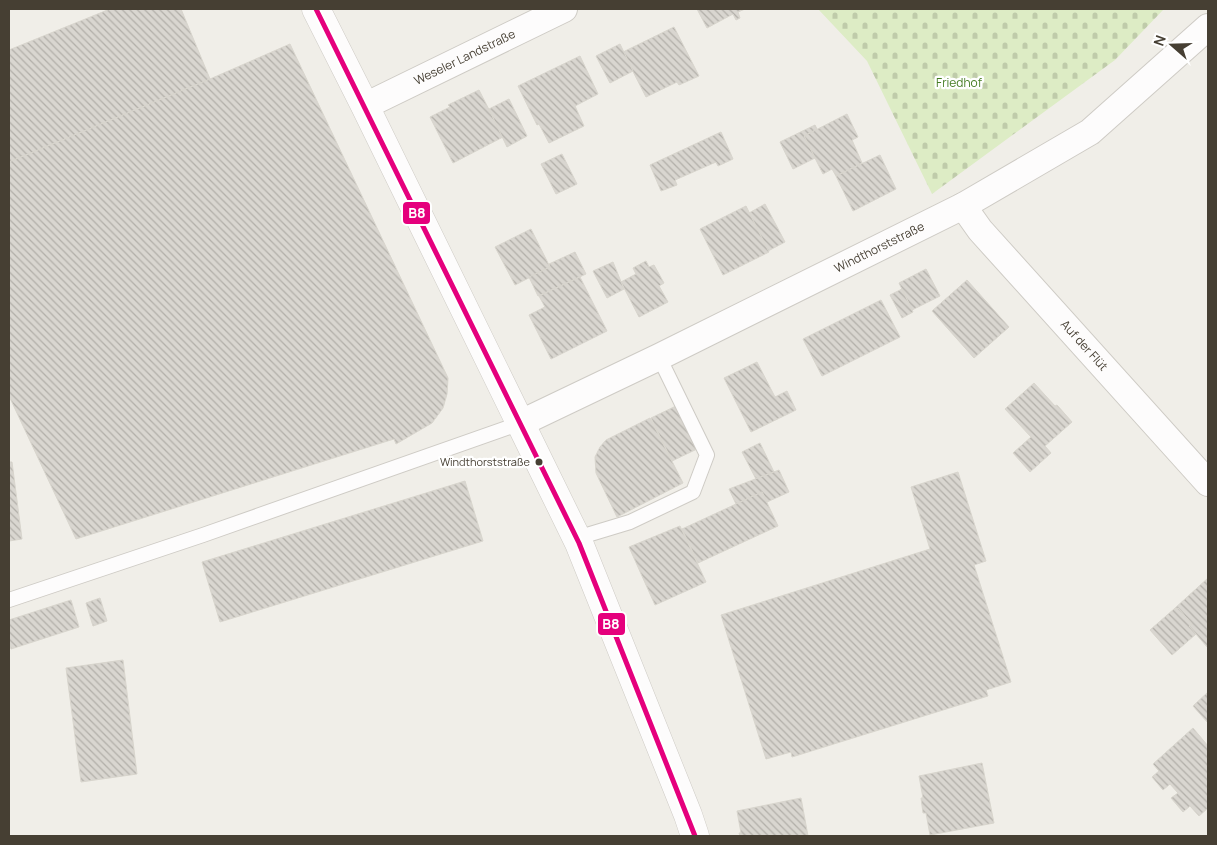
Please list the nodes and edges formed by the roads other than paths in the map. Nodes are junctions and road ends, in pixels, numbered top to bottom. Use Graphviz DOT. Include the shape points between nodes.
graph roads {
  1 [pos="316,9"];
  2 [pos="564,9"];
  3 [pos="1208,27"];
  4 [pos="365,106"];
  5 [pos="963,206"];
  6 [pos="659,357"];
  7 [pos="521,423"];
  8 [pos="1208,483"];
  9 [pos="577,538"];
  10 [pos="9,600"];
  11 [pos="695,836"];
  1 -- 4 [label="street"];
  2 -- 4 [label="street, Weseler Landstraße"];
  3 -- 5 [label="street, Windthorststraße" via="1090,132"];
  4 -- 7 [label="street"];
  5 -- 6 [label="street, Windthorststraße"];
  5 -- 8 [label="street, Auf der Flüt" via="980,230"];
  6 -- 7 [label="street, Windthorststraße"];
  6 -- 9 [label="lane" via="707,455 693,492 630,522"];
  7 -- 9 [label="street"];
  7 -- 10 [label="lane"];
  9 -- 11 [label="street"];
}
